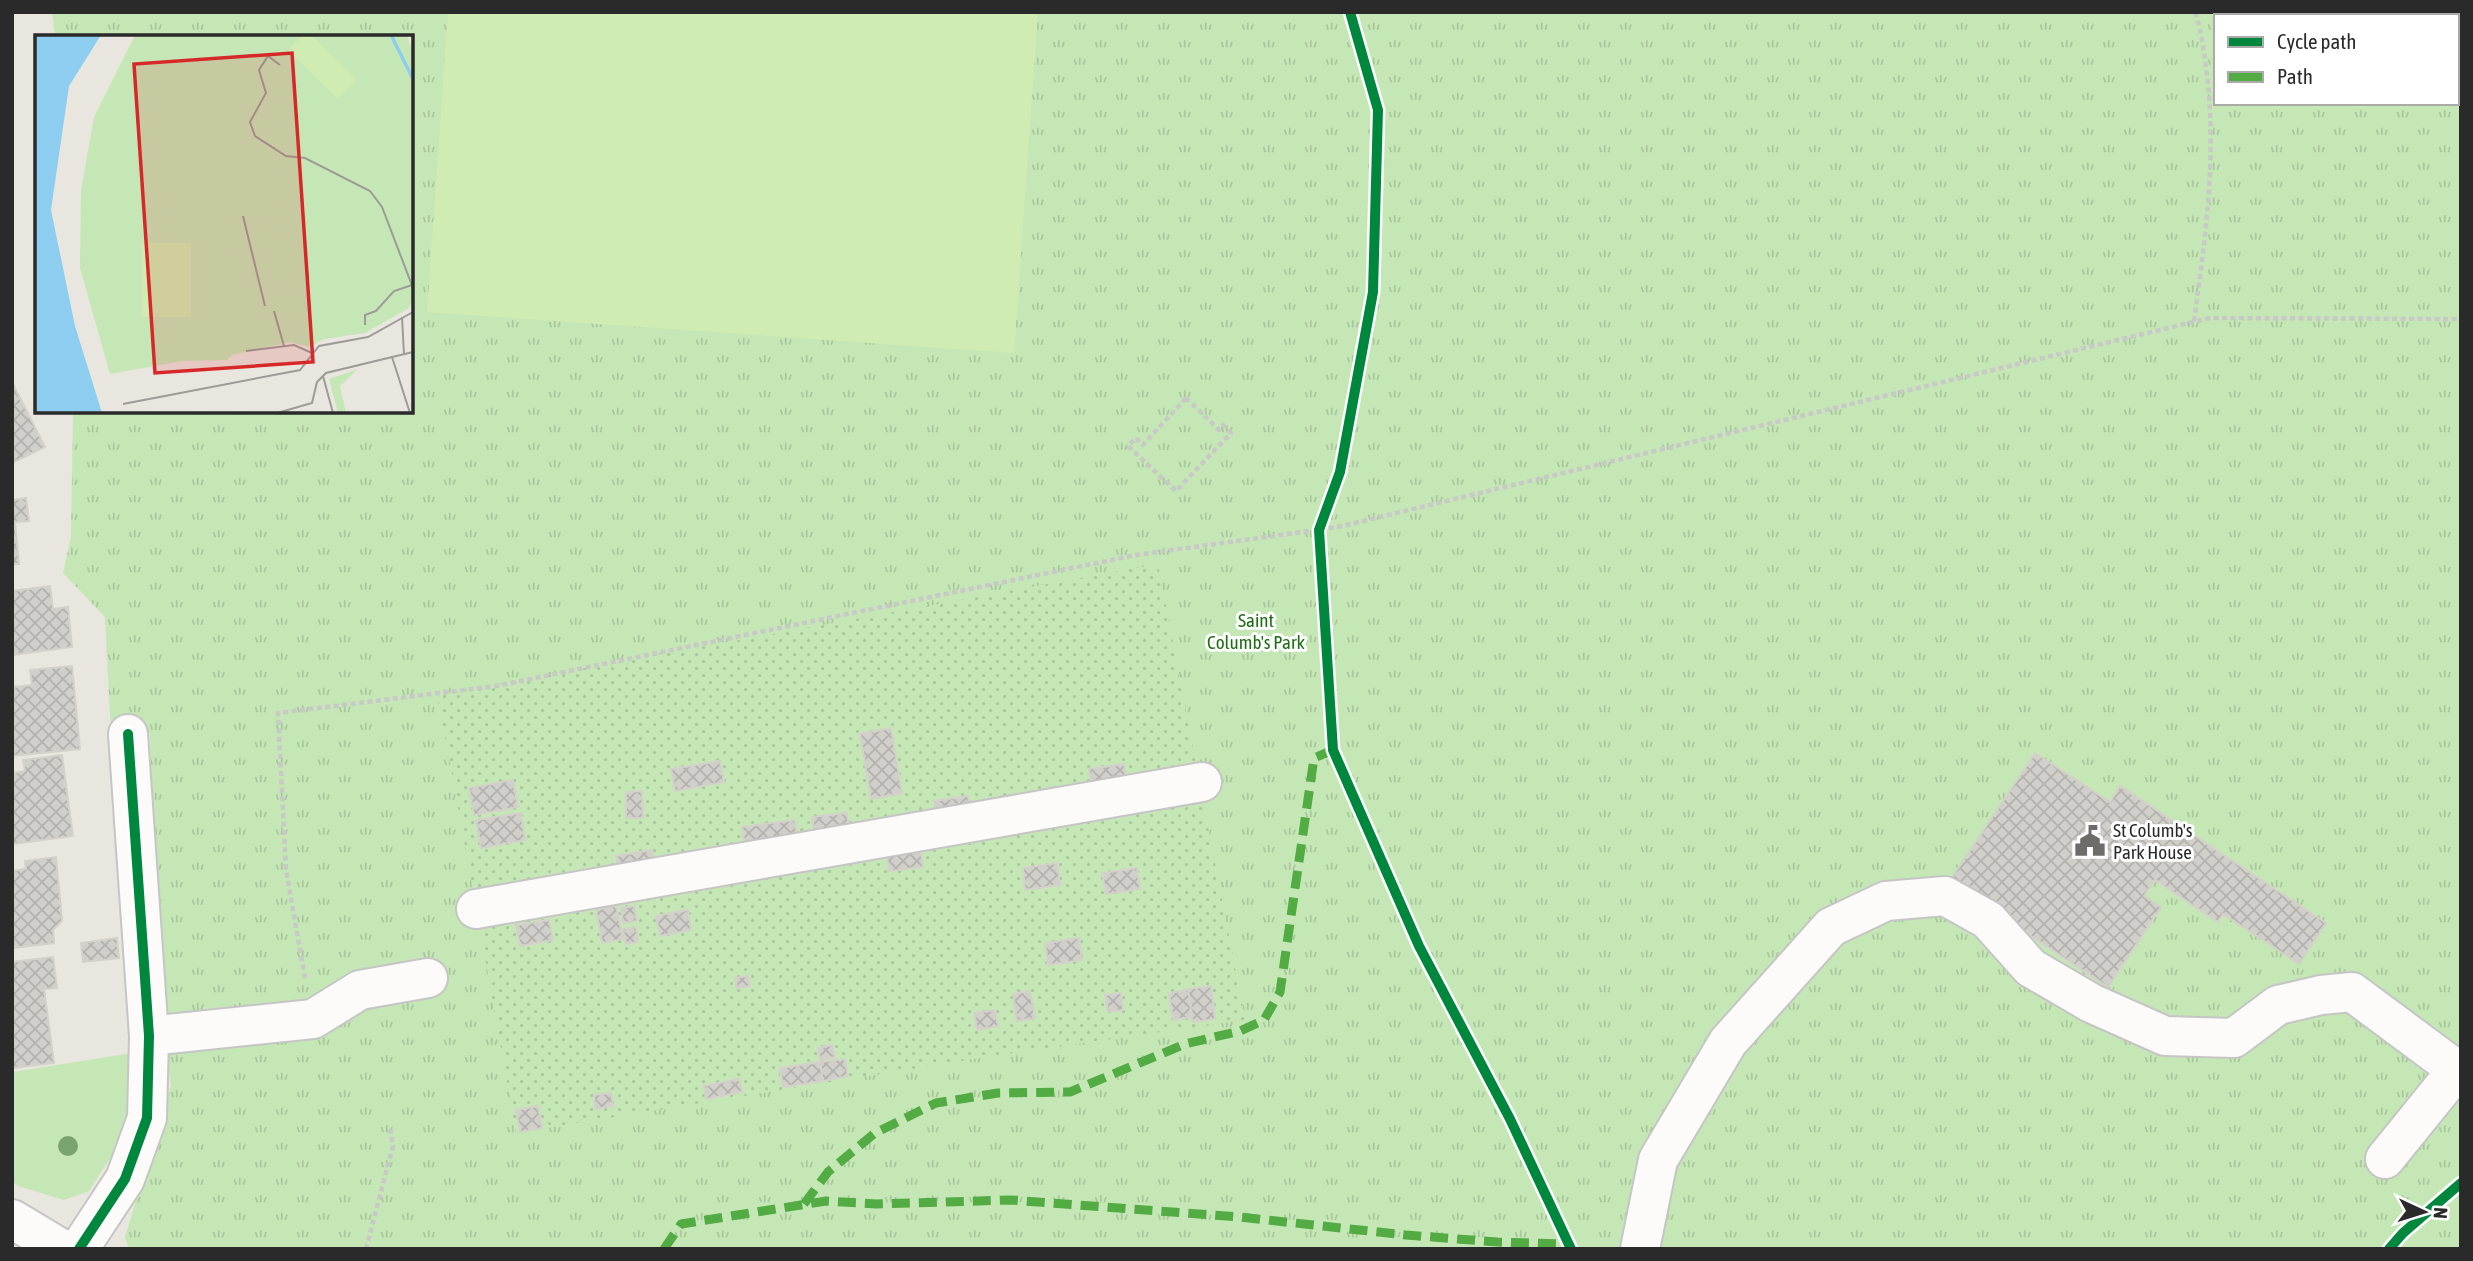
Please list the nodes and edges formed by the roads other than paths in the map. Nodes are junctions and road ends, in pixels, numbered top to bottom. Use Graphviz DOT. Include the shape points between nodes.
graph roads {
  1 [pos="128,734"];
  2 [pos="1202,782"];
  3 [pos="475,909"];
  4 [pos="428,978"];
  5 [pos="149,1036"];
  6 [pos="2385,1159"];
  7 [pos="12,1219"];
  8 [pos="62,1249"];
  9 [pos="79,1249"];
  10 [pos="1640,1249"];
  1 -- 5 [label="street"];
  2 -- 3 [label="street"];
  4 -- 5 [label="street" via="360,990 313,1018"];
  5 -- 9 [label="street" via="147,1118 125,1179"];
  6 -- 10 [label="street" via="2457,1070 2352,992 2278,1005 2234,1038 2165,1036 2091,1003 2031,968 1989,920 1945,895 1886,901 1831,927 1728,1042 1658,1160"];
  7 -- 8 [label="street"];
}
